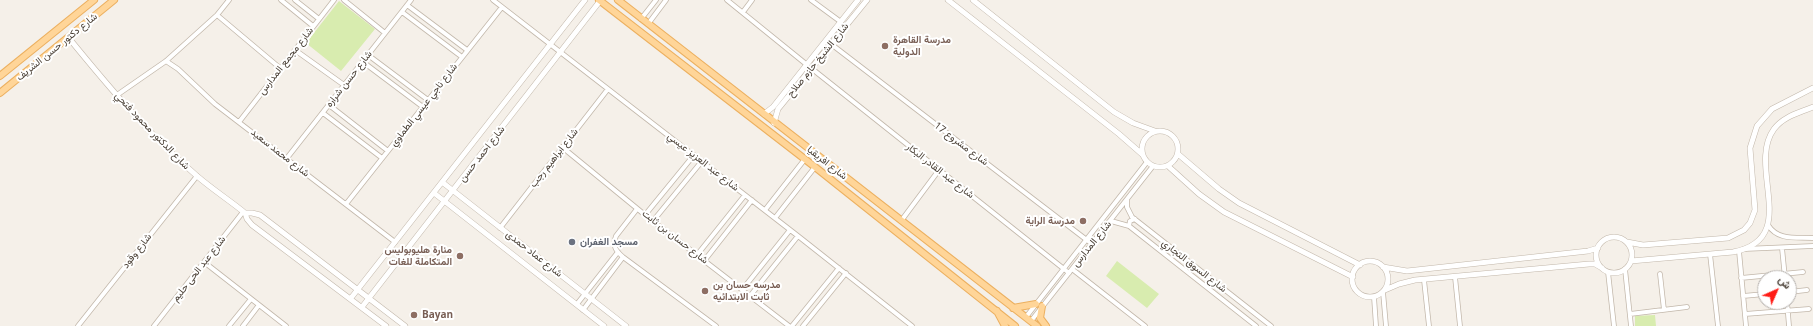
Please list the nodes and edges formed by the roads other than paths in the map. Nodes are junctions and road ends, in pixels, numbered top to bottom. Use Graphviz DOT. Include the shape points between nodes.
graph roads {
  1 [pos="94,0"];
  2 [pos="114,0"];
  3 [pos="229,0"];
  4 [pos="281,0"];
  5 [pos="295,0"];
  6 [pos="334,0"];
  7 [pos="344,0"];
  8 [pos="411,0"];
  9 [pos="493,0"];
  10 [pos="585,0"];
  11 [pos="600,0"];
  12 [pos="618,0"];
  13 [pos="656,0"];
  14 [pos="666,0"];
  15 [pos="727,0"];
  16 [pos="752,0"];
  17 [pos="811,0"];
  18 [pos="858,0"];
  19 [pos="867,0"];
  20 [pos="948,0"];
  21 [pos="973,0"];
  22 [pos="408,4"];
  23 [pos="502,7"];
  24 [pos="402,12"];
  25 [pos="743,12"];
  26 [pos="217,15"];
  27 [pos="319,19"];
  28 [pos="641,19"];
  29 [pos="841,22"];
  30 [pos="648,24"];
  31 [pos="313,26"];
  32 [pos="385,33"];
  33 [pos="68,37"];
  34 [pos="551,44"];
  35 [pos="831,44"];
  36 [pos="295,50"];
  37 [pos="467,50"];
  38 [pos="561,52"];
  39 [pos="368,55"];
  40 [pos="23,57"];
  41 [pos="462,57"];
  42 [pos="166,61"];
  43 [pos="362,62"];
  44 [pos="809,66"];
  45 [pos="32,67"];
  46 [pos="280,68"];
  47 [pos="0,76"];
  48 [pos="344,85"];
  49 [pos="608,88"];
  50 [pos="1813,88"];
  51 [pos="0,93"];
  52 [pos="117,96"];
  53 [pos="428,100"];
  54 [pos="329,105"];
  55 [pos="777,106"];
  56 [pos="1813,106"];
  57 [pos="422,107"];
  58 [pos="323,113"];
  59 [pos="764,114"];
  60 [pos="239,122"];
  61 [pos="774,123"];
  62 [pos="1155,131"];
  63 [pos="562,147"];
  64 [pos="388,151"];
  65 [pos="1178,154"];
  66 [pos="694,155"];
  67 [pos="1143,155"];
  68 [pos="287,158"];
  69 [pos="382,158"];
  70 [pos="805,159"];
  71 [pos="702,161"];
  72 [pos="1147,162"];
  73 [pos="814,166"];
  74 [pos="1153,166"];
  75 [pos="1168,166"];
  76 [pos="939,170"];
  77 [pos="197,176"];
  78 [pos="442,182"];
  79 [pos="453,191"];
  80 [pos="434,193"];
  81 [pos="745,194"];
  82 [pos="752,200"];
  83 [pos="1127,200"];
  84 [pos="445,201"];
  85 [pos="346,204"];
  86 [pos="637,208"];
  87 [pos="765,210"];
  88 [pos="244,213"];
  89 [pos="645,215"];
  90 [pos="775,218"];
  91 [pos="1135,219"];
  92 [pos="901,220"];
  93 [pos="653,221"];
  94 [pos="1110,221"];
  95 [pos="1768,225"];
  96 [pos="1129,226"];
  97 [pos="500,228"];
  98 [pos="790,230"];
  99 [pos="798,236"];
  100 [pos="1813,238"];
  101 [pos="1086,240"];
  102 [pos="395,242"];
  103 [pos="1627,242"];
  104 [pos="1092,244"];
  105 [pos="1813,246"];
  106 [pos="1598,248"];
  107 [pos="1782,248"];
  108 [pos="1741,250"];
  109 [pos="618,252"];
  110 [pos="1710,254"];
  111 [pos="697,255"];
  112 [pos="623,257"];
  113 [pos="704,260"];
  114 [pos="1631,261"];
  115 [pos="204,262"];
  116 [pos="1360,265"];
  117 [pos="1383,267"];
  118 [pos="839,268"];
  119 [pos="1602,268"];
  120 [pos="1064,269"];
  121 [pos="1625,269"];
  122 [pos="1784,270"];
  123 [pos="1071,271"];
  124 [pos="1608,272"];
  125 [pos="1803,272"];
  126 [pos="1797,273"];
  127 [pos="846,274"];
  128 [pos="1660,274"];
  129 [pos="1353,277"];
  130 [pos="1455,277"];
  131 [pos="1757,277"];
  132 [pos="1741,278"];
  133 [pos="1424,280"];
  134 [pos="358,290"];
  135 [pos="742,290"];
  136 [pos="1807,290"];
  137 [pos="1384,291"];
  138 [pos="1797,291"];
  139 [pos="584,294"];
  140 [pos="1757,295"];
  141 [pos="750,296"];
  142 [pos="1743,296"];
  143 [pos="1374,297"];
  144 [pos="351,298"];
  145 [pos="369,298"];
  146 [pos="251,299"];
  147 [pos="591,299"];
  148 [pos="576,304"];
  149 [pos="259,305"];
  150 [pos="1039,305"];
  151 [pos="362,307"];
  152 [pos="1687,307"];
  153 [pos="1013,308"];
  154 [pos="1809,309"];
  155 [pos="583,310"];
  156 [pos="996,310"];
  157 [pos="1664,310"];
  158 [pos="1788,310"];
  159 [pos="1797,310"];
  160 [pos="1630,314"];
  161 [pos="1745,314"];
  162 [pos="1029,319"];
  163 [pos="156,324"];
  164 [pos="78,326"];
  165 [pos="162,326"];
  166 [pos="229,326"];
  167 [pos="243,326"];
  168 [pos="286,326"];
  169 [pos="386,326"];
  170 [pos="405,326"];
  171 [pos="604,326"];
  172 [pos="626,326"];
  173 [pos="716,326"];
  174 [pos="789,326"];
  175 [pos="792,326"];
  176 [pos="803,326"];
  177 [pos="912,326"];
  178 [pos="1005,326"];
  179 [pos="1015,326"];
  180 [pos="1037,326"];
  181 [pos="1046,326"];
  182 [pos="1145,326"];
  183 [pos="1256,326"];
  184 [pos="1272,326"];
  185 [pos="1376,326"];
  186 [pos="1386,326"];
  187 [pos="1429,326"];
  188 [pos="1460,326"];
  189 [pos="1614,326"];
  190 [pos="1631,326"];
  191 [pos="1718,326"];
  192 [pos="1746,326"];
  193 [pos="1789,326"];
  1 -- 40 [label="main road, شارع دكتور حسن الشريف"];
  2 -- 33 [label="main road, شارع دكتور حسن الشريف"];
  3 -- 26 [label="street"];
  4 -- 31 [label="street"];
  5 -- 27 [label="street"];
  6 -- 27 [label="street, شارع مجمع المدارس"];
  7 -- 32 [label="street"];
  8 -- 22 [label="street, شارع حسن شراره"];
  9 -- 23 [label="street, شارع عبد العزيز عيسي"];
  10 -- 34 [label="street, شارع احمد حسن"];
  11 -- 38 [label="street, شارع احمد حسن"];
  11 -- 70 [label="main road, شارع افريقيا"];
  12 -- 28 [label="main road, شارع افريقيا"];
  13 -- 28 [label="street"];
  14 -- 30 [label="street"];
  15 -- 25 [label="street, شارع عبد القادر البكار"];
  16 -- 25 [label="street"];
  17 -- 29 [label="street"];
  18 -- 29 [label="street, شارع الشيخ حازم صلاح"];
  19 -- 35 [label="street, شارع الشيخ حازم صلاح"];
  20 -- 67 [label="street"];
  21 -- 62 [label="street" via="1114,112"];
  22 -- 24 [label="street, شارع حسن شراره"];
  22 -- 37 [label="street"];
  23 -- 34 [label="street, شارع عبد العزيز عيسي"];
  23 -- 37 [label="street, شارع ناجي عيسي الطماوي"];
  24 -- 32 [label="street, شارع حسن شراره"];
  24 -- 41 [label="street"];
  25 -- 44 [label="street, شارع عبد القادر البكار"];
  26 -- 42 [label="street"];
  26 -- 46 [label="street"];
  27 -- 31 [label="street, شارع مجمع المدارس"];
  28 -- 30 [label="main road, شارع افريقيا"];
  29 -- 44 [label="street, شارع الشيخ حازم صلاح"];
  30 -- 59 [label="main road, شارع افريقيا"];
  31 -- 36 [label="street, شارع مجمع المدارس"];
  32 -- 39 [label="street, شارع حسن شراره"];
  33 -- 45 [label="main road, شارع دكتور حسن الشريف"];
  33 -- 52 [label="street, شارع الدكتور محمود فتحي"];
  34 -- 38 [label="street, شارع عبد العزيز عيسي"];
  34 -- 78 [label="street, شارع احمد حسن"];
  35 -- 44 [label="street, شارع الشيخ حازم صلاح"];
  35 -- 101 [label="street, شارع مشروع 17"];
  36 -- 46 [label="street, شارع مجمع المدارس"];
  36 -- 48 [label="street"];
  37 -- 41 [label="street, شارع ناجي عيسي الطماوي"];
  38 -- 49 [label="street, شارع عبد العزيز عيسي"];
  38 -- 79 [label="street, شارع احمد حسن"];
  39 -- 43 [label="street, شارع حسن شراره"];
  39 -- 53 [label="street"];
  40 -- 45 [label="main road"];
  40 -- 47 [label="main road, شارع دكتور حسن الشريف"];
  41 -- 53 [label="street, شارع ناجي عيسي الطماوي"];
  42 -- 52 [label="street"];
  42 -- 60 [label="street, شارع محمد سعيد"];
  43 -- 48 [label="street, شارع حسن شراره"];
  43 -- 57 [label="street"];
  44 -- 55 [label="street, شارع الشيخ حازم صلاح"];
  44 -- 76 [label="street, شارع عبد القادر البكار"];
  45 -- 51 [label="main road, شارع دكتور حسن الشريف"];
  46 -- 60 [label="street, شارع مجمع المدارس"];
  48 -- 54 [label="street, شارع حسن شراره"];
  49 -- 63 [label="street, شارع ابراهيم رجب"];
  49 -- 66 [label="street, شارع عبد العزيز عيسي"];
  50 -- 103 [label="street" via="1772,109 1757,126 1750,148 1755,210 1750,223 1741,233 1720,239 1644,245"];
  52 -- 77 [label="street, شارع الدكتور محمود فتحي" via="161,143"];
  53 -- 57 [label="street, شارع ناجي عيسي الطماوي"];
  54 -- 58 [label="street, شارع حسن شراره"];
  54 -- 64 [label="street"];
  55 -- 59 [label="street, شارع الشيخ حازم صلاح"];
  55 -- 61 [label="street, شارع الشيخ حازم صلاح"];
  56 -- 95 [label="street" via="1780,123 1767,142 1764,157 1770,211"];
  57 -- 64 [label="street, شارع ناجي عيسي الطماوي"];
  58 -- 68 [label="street, شارع حسن شراره"];
  58 -- 69 [label="street"];
  59 -- 61 [label="main road, شارع افريقيا"];
  60 -- 68 [label="street, شارع محمد سعيد"];
  61 -- 92 [label="main road, شارع افريقيا"];
  62 -- 65 [label="street" via="1166,132 1175,138 1178,143"];
  62 -- 67 [label="street" via="1148,134 1144,140"];
  63 -- 86 [label="street, شارع حسان بن ثابت"];
  63 -- 97 [label="street, شارع ابراهيم رجب"];
  64 -- 69 [label="street, شارع ناجي عيسي الطماوي"];
  65 -- 75 [label="street"];
  65 -- 116 [label="street" via="1239,203"];
  66 -- 71 [label="street, شارع عبد العزيز عيسي"];
  66 -- 89 [label="street"];
  67 -- 72 [label="street"];
  68 -- 85 [label="street, شارع محمد سعيد"];
  69 -- 85 [label="street, شارع ناجي عيسي الطماوي"];
  70 -- 73 [label="main road, شارع افريقيا"];
  70 -- 87 [label="street"];
  71 -- 81 [label="street, شارع عبد العزيز عيسي"];
  71 -- 93 [label="street"];
  72 -- 74 [label="street"];
  72 -- 101 [label="street, شارع المدارس"];
  73 -- 90 [label="street"];
  73 -- 156 [label="main road, شارع افريقيا"];
  74 -- 75 [label="street"];
  74 -- 83 [label="street, شارع المدارس"];
  75 -- 129 [label="street" via="1224,212"];
  76 -- 92 [label="street"];
  76 -- 120 [label="street, شارع عبد القادر البكار"];
  77 -- 88 [label="street, شارع الدكتور محمود فتحي"];
  77 -- 164 [label="street, شارع وقود"];
  78 -- 79 [label="street, شارع عماد حمدى"];
  78 -- 80 [label="street, شارع احمد حسن"];
  79 -- 84 [label="street, شارع احمد حسن"];
  79 -- 97 [label="street, شارع عماد حمدى"];
  80 -- 84 [label="street, شارع عماد حمدى"];
  80 -- 102 [label="street, شارع احمد حسن"];
  81 -- 82 [label="street, شارع عبد العزيز عيسي"];
  81 -- 111 [label="street"];
  82 -- 87 [label="street, شارع عبد العزيز عيسي"];
  82 -- 113 [label="street"];
  83 -- 91 [label="street, شارع السوق التجاري" via="1128,211"];
  83 -- 94 [label="street, شارع المدارس"];
  84 -- 145 [label="street, شارع احمد حسن"];
  84 -- 148 [label="street, شارع عماد حمدى"];
  85 -- 102 [label="street, شارع محمد سعيد"];
  86 -- 89 [label="street, شارع حسان بن ثابت"];
  86 -- 109 [label="street" via="616,236 614,244"];
  87 -- 90 [label="street, شارع عبد العزيز عيسي"];
  88 -- 115 [label="street, شارع عبد الحى حليم"];
  88 -- 134 [label="street, شارع الدكتور محمود فتحي" via="260,216"];
  88 -- 144 [label="street, شارع الدكتور محمود فتحي" via="252,225"];
  89 -- 93 [label="street, شارع حسان بن ثابت"];
  90 -- 98 [label="street, شارع عبد العزيز عيسي"];
  91 -- 96 [label="street" via="1130,221"];
  91 -- 184 [label="street, شارع السوق التجاري"];
  92 -- 153 [label="main road, شارع افريقيا"];
  93 -- 111 [label="street, شارع حسان بن ثابت"];
  94 -- 96 [label="street, شارع السوق التجاري"];
  94 -- 104 [label="street, شارع المدارس"];
  95 -- 100 [label="street" via="1775,234 1783,237"];
  95 -- 108 [label="street" via="1758,240"];
  96 -- 183 [label="street, شارع السوق التجاري"];
  97 -- 139 [label="street, شارع عماد حمدى"];
  98 -- 99 [label="street, شارع عبد العزيز عيسي"];
  98 -- 135 [label="street"];
  99 -- 118 [label="street, شارع عبد العزيز عيسي"];
  99 -- 141 [label="street"];
  101 -- 104 [label="street, شارع مشروع 17"];
  101 -- 120 [label="street, شارع المدارس"];
  102 -- 134 [label="street, شارع احمد حسن"];
  103 -- 106 [label="street" via="1613,237 1604,240"];
  103 -- 114 [label="street" via="1632,253"];
  104 -- 123 [label="street, شارع المدارس"];
  105 -- 107 [label="street"];
  106 -- 117 [label="street" via="1407,271"];
  106 -- 119 [label="street" via="1597,258"];
  107 -- 108 [label="street"];
  107 -- 122 [label="street"];
  108 -- 110 [label="street"];
  108 -- 132 [label="street"];
  109 -- 112 [label="street"];
  109 -- 139 [label="street"];
  110 -- 114 [label="street"];
  110 -- 191 [label="street"];
  111 -- 113 [label="street, شارع حسان بن ثابت"];
  112 -- 147 [label="street"];
  112 -- 173 [label="street"];
  113 -- 135 [label="street, شارع حسان بن ثابت"];
  114 -- 121 [label="street"];
  115 -- 146 [label="street"];
  115 -- 163 [label="street, شارع عبد الحى حليم"];
  116 -- 117 [label="street" via="1372,262"];
  116 -- 129 [label="street"];
  117 -- 137 [label="street" via="1388,278"];
  118 -- 127 [label="street, شارع عبد العزيز عيسي"];
  118 -- 175 [label="street"];
  119 -- 124 [label="street"];
  119 -- 130 [label="street" via="1588,264"];
  120 -- 123 [label="street, شارع عبد القادر البكار"];
  120 -- 150 [label="street, شارع المدارس"];
  121 -- 124 [label="street"];
  121 -- 160 [label="street"];
  123 -- 150 [label="street, شارع المدارس"];
  123 -- 182 [label="street, شارع عبد القادر البكار"];
  124 -- 189 [label="street"];
  125 -- 126 [label="street"];
  127 -- 176 [label="street"];
  127 -- 177 [label="street, شارع عبد العزيز عيسي"];
  128 -- 157 [label="street"];
  129 -- 143 [label="street" via="1357,290 1364,296"];
  130 -- 133 [label="street"];
  130 -- 188 [label="street"];
  131 -- 132 [label="street"];
  132 -- 142 [label="street"];
  133 -- 137 [label="street" via="1404,282"];
  133 -- 187 [label="street"];
  134 -- 144 [label="street, شارع احمد حسن"];
  134 -- 145 [label="street, شارع الدكتور محمود فتحي"];
  135 -- 141 [label="street, شارع حسان بن ثابت"];
  136 -- 138 [label="street"];
  137 -- 143 [label="street"];
  137 -- 186 [label="street"];
  139 -- 147 [label="street, شارع عماد حمدى"];
  139 -- 148 [label="street"];
  140 -- 142 [label="street"];
  141 -- 174 [label="street, شارع حسان بن ثابت"];
  142 -- 161 [label="street"];
  143 -- 185 [label="street"];
  144 -- 151 [label="street, شارع الدكتور محمود فتحي"];
  145 -- 151 [label="street, شارع احمد حسن"];
  145 -- 170 [label="street, شارع الدكتور محمود فتحي"];
  146 -- 149 [label="street"];
  146 -- 166 [label="street"];
  147 -- 155 [label="street"];
  147 -- 172 [label="street, شارع عماد حمدى"];
  148 -- 155 [label="street, شارع عماد حمدى"];
  149 -- 167 [label="street"];
  149 -- 168 [label="street"];
  150 -- 153 [label="main road"];
  150 -- 162 [label="street, شارع المدارس"];
  150 -- 162 [label="street, شارع المدارس"];
  150 -- 181 [label="main road" via="1040,318"];
  151 -- 169 [label="street, شارع الدكتور محمود فتحي"];
  152 -- 157 [label="street"];
  153 -- 162 [label="main road, شارع افريقيا"];
  154 -- 159 [label="street"];
  155 -- 171 [label="street, شارع عماد حمدى"];
  156 -- 178 [label="main road"];
  156 -- 179 [label="main road, شارع افريقيا"];
  157 -- 160 [label="street"];
  158 -- 161 [label="street"];
  158 -- 193 [label="street"];
  160 -- 190 [label="street"];
  161 -- 192 [label="street"];
  162 -- 180 [label="main road, شارع افريقيا"];
  163 -- 165 [label="street"];
}
